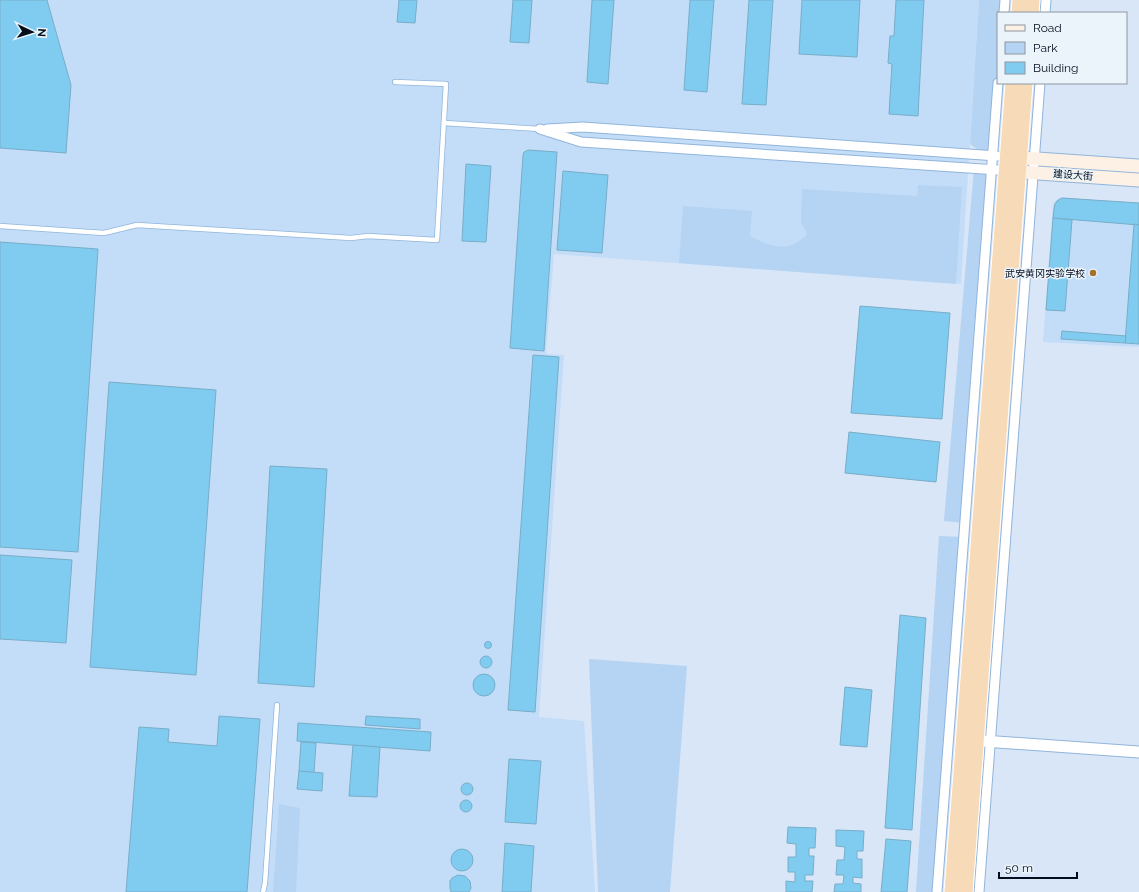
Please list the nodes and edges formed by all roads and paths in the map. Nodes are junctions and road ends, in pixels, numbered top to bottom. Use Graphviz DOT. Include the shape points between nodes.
graph roads {
  1 [pos="1005,0"];
  2 [pos="1020,0"];
  3 [pos="1032,0"];
  4 [pos="1046,0"];
  5 [pos="1004,12"];
  6 [pos="1019,12"];
  7 [pos="1031,12"];
  8 [pos="1045,12"];
  9 [pos="395,82"];
  10 [pos="998,84"];
  11 [pos="1014,84"];
  12 [pos="1025,84"];
  13 [pos="1040,84"];
  14 [pos="444,123"];
  15 [pos="540,130"];
  16 [pos="993,156"];
  17 [pos="1020,165"];
  18 [pos="1139,166"];
  19 [pos="992,169"];
  20 [pos="1139,180"];
  21 [pos="0,226"];
  22 [pos="277,705"];
  23 [pos="976,740"];
  24 [pos="1139,752"];
  25 [pos="263,892"];
  26 [pos="937,892"];
  27 [pos="952,892"];
  28 [pos="964,892"];
  29 [pos="979,892"];
  1 -- 5 [label="street"];
  2 -- 6 [label="highway"];
  3 -- 7 [label="highway"];
  4 -- 8 [label="street"];
  9 -- 14 [label="lane" via="446,84"];
  10 -- 16 [label="street"];
  11 -- 17 [label="highway"];
  12 -- 17 [label="highway"];
  13 -- 17 [label="street"];
  14 -- 15 [label="lane"];
  14 -- 21 [label="lane" via="437,240 368,236 351,238 137,225 104,233"];
  15 -- 16 [label="street" via="583,127"];
  15 -- 19 [label="street" via="581,142"];
  16 -- 17 [label="street"];
  16 -- 19 [label="street"];
  17 -- 18 [label="main road, 建设大街"];
  17 -- 19 [label="street"];
  17 -- 20 [label="main road, 建设大街"];
  17 -- 23 [label="highway"];
  19 -- 26 [label="street"];
  22 -- 25 [label="lane"];
  23 -- 24 [label="street"];
  23 -- 27 [label="highway"];
  23 -- 28 [label="highway"];
  23 -- 29 [label="street"];
}
